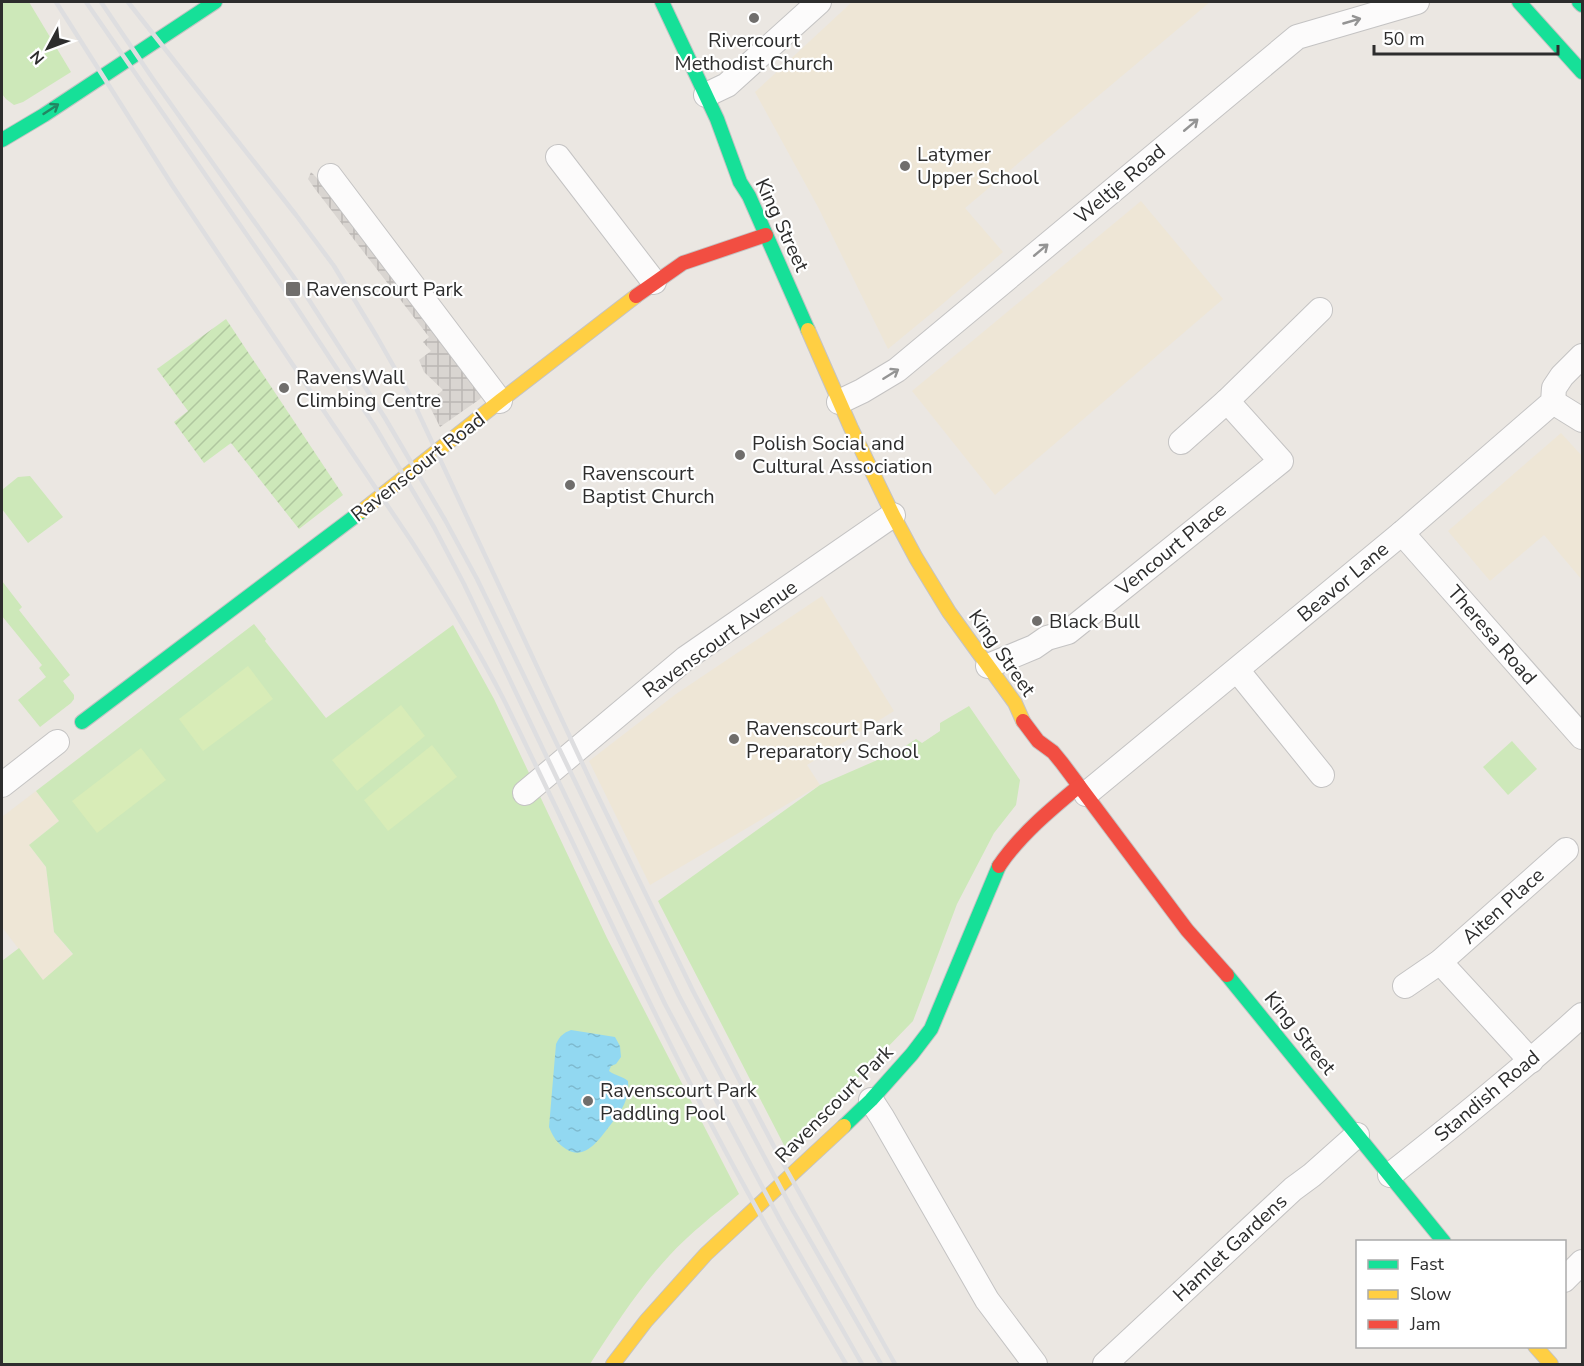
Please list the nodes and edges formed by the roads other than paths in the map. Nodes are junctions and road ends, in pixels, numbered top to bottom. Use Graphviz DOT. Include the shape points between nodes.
graph roads {
  1 [pos="215,2"];
  2 [pos="662,2"];
  3 [pos="819,2"];
  4 [pos="1417,2"];
  5 [pos="1519,2"];
  6 [pos="1579,2"];
  7 [pos="1582,5"];
  8 [pos="1582,72"];
  9 [pos="706,95"];
  10 [pos="2,140"];
  11 [pos="558,157"];
  12 [pos="330,176"];
  13 [pos="766,235"];
  14 [pos="654,282"];
  15 [pos="1320,310"];
  16 [pos="1582,356"];
  17 [pos="500,401"];
  18 [pos="1227,401"];
  19 [pos="840,402"];
  20 [pos="1553,402"];
  21 [pos="1582,420"];
  22 [pos="1181,442"];
  23 [pos="893,515"];
  24 [pos="1402,533"];
  25 [pos="988,666"];
  26 [pos="1237,670"];
  27 [pos="82,722"];
  28 [pos="1582,737"];
  29 [pos="57,742"];
  30 [pos="1322,775"];
  31 [pos="2,785"];
  32 [pos="1082,790"];
  33 [pos="525,792"];
  34 [pos="1566,850"];
  35 [pos="1440,962"];
  36 [pos="1405,986"];
  37 [pos="1582,1015"];
  38 [pos="1531,1061"];
  39 [pos="870,1100"];
  40 [pos="1357,1135"];
  41 [pos="1390,1175"];
  42 [pos="1442,1240"];
  43 [pos="1582,1262"];
  44 [pos="1566,1278"];
  45 [pos="1536,1348"];
  46 [pos="613,1365"];
  47 [pos="1035,1365"];
  48 [pos="1105,1365"];
  49 [pos="1551,1365"];
  10 -- 1 [label="main road, one-way"];
  2 -- 9 [label="main road, King Street"];
  3 -- 9 [label="street" via="727,85"];
  19 -- 4 [label="street, Weltje Road, one-way" via="897,370 1297,37"];
  5 -- 8 [label="main road"];
  6 -- 7 [label="main road"];
  9 -- 13 [label="main road, King Street" via="740,182"];
  11 -- 14 [label="street"];
  12 -- 17 [label="street"];
  13 -- 14 [label="main road, Ravenscourt Road" via="683,263"];
  13 -- 19 [label="main road, King Street"];
  14 -- 17 [label="main road, Ravenscourt Road"];
  15 -- 18 [label="street"];
  16 -- 20 [label="street, Beavor Lane" via="1554,388"];
  17 -- 27 [label="main road, Ravenscourt Road" via="350,521"];
  18 -- 22 [label="street"];
  18 -- 25 [label="street, Vencourt Place" via="1281,461 1068,632"];
  19 -- 23 [label="main road, King Street"];
  20 -- 21 [label="street"];
  20 -- 24 [label="street, Beavor Lane"];
  23 -- 25 [label="main road, King Street" via="932,585"];
  23 -- 33 [label="street, Ravenscourt Avenue" via="679,664"];
  24 -- 26 [label="street, Beavor Lane"];
  24 -- 28 [label="street, Theresa Road"];
  25 -- 32 [label="main road, King Street" via="1016,703 1030,731 1053,752"];
  26 -- 30 [label="street"];
  26 -- 32 [label="street, Beavor Lane"];
  29 -- 31 [label="street"];
  32 -- 39 [label="main road, Ravenscourt Park" via="1050,810 1011,848 996,871 931,1029"];
  32 -- 40 [label="main road, King Street" via="1187,930 1220,965"];
  34 -- 35 [label="street, Aiten Place"];
  35 -- 36 [label="street, Aiten Place"];
  35 -- 38 [label="street"];
  37 -- 38 [label="street, Standish Road"];
  38 -- 41 [label="street, Standish Road"];
  39 -- 46 [label="main road, Ravenscourt Park" via="706,1254"];
  39 -- 47 [label="street" via="987,1300"];
  40 -- 41 [label="main road, King Street"];
  40 -- 48 [label="street, Hamlet Gardens" via="1293,1189"];
  41 -- 42 [label="main road, King Street"];
  43 -- 44 [label="street"];
  45 -- 49 [label="main road"];
}
